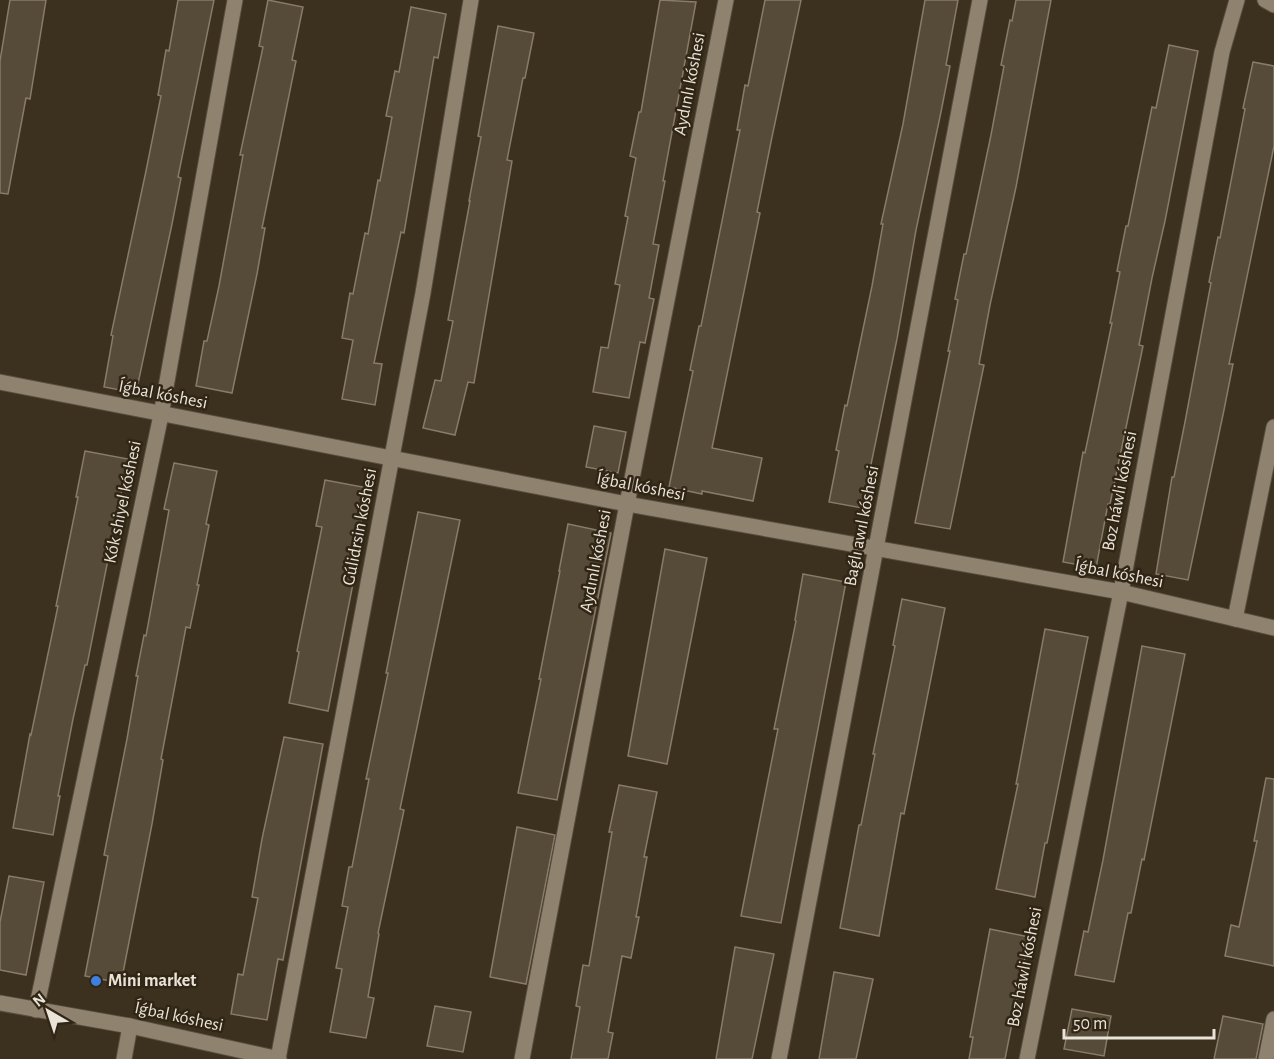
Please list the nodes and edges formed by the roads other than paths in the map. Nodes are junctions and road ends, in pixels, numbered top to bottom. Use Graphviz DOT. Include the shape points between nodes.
graph roads {
  1 [pos="235,0"];
  2 [pos="471,0"];
  3 [pos="726,0"];
  4 [pos="980,0"];
  5 [pos="1237,0"];
  6 [pos="1265,0"];
  7 [pos="1274,5"];
  8 [pos="0,382"];
  9 [pos="161,415"];
  10 [pos="1274,427"];
  11 [pos="393,458"];
  12 [pos="627,504"];
  13 [pos="877,550"];
  14 [pos="1121,592"];
  15 [pos="1235,619"];
  16 [pos="1274,628"];
  17 [pos="0,1003"];
  18 [pos="36,1010"];
  19 [pos="1274,1019"];
  20 [pos="130,1026"];
  21 [pos="124,1059"];
  22 [pos="278,1059"];
  23 [pos="522,1059"];
  24 [pos="779,1059"];
  25 [pos="1027,1059"];
  26 [pos="1266,1059"];
  1 -- 9 [label="street, Kók shiyel kóshesi"];
  2 -- 11 [label="street, Gúlidrsin kóshesi"];
  3 -- 12 [label="street, Aydınlı kóshesi"];
  4 -- 13 [label="street, Baǵlı awıl kóshesi"];
  5 -- 14 [label="street, Boz háwli kóshesi" via="1222,52"];
  6 -- 7 [label="street"];
  8 -- 9 [label="street, Íǵbal kóshesi"];
  9 -- 11 [label="street, Íǵbal kóshesi"];
  9 -- 18 [label="street, Kók shiyel kóshesi"];
  10 -- 15 [label="street"];
  11 -- 12 [label="street, Íǵbal kóshesi"];
  11 -- 22 [label="street, Gúlidrsin kóshesi"];
  12 -- 13 [label="street, Íǵbal kóshesi"];
  12 -- 23 [label="street, Aydınlı kóshesi"];
  13 -- 14 [label="street, Íǵbal kóshesi"];
  13 -- 24 [label="street, Baǵlı awıl kóshesi"];
  14 -- 15 [label="street, Íǵbal kóshesi"];
  14 -- 25 [label="street, Boz háwli kóshesi"];
  15 -- 16 [label="street, Íǵbal kóshesi"];
  17 -- 18 [label="street, Íǵbal kóshesi"];
  18 -- 20 [label="street, Íǵbal kóshesi"];
  19 -- 26 [label="street"];
  20 -- 21 [label="street"];
  20 -- 22 [label="street, Íǵbal kóshesi"];
}
